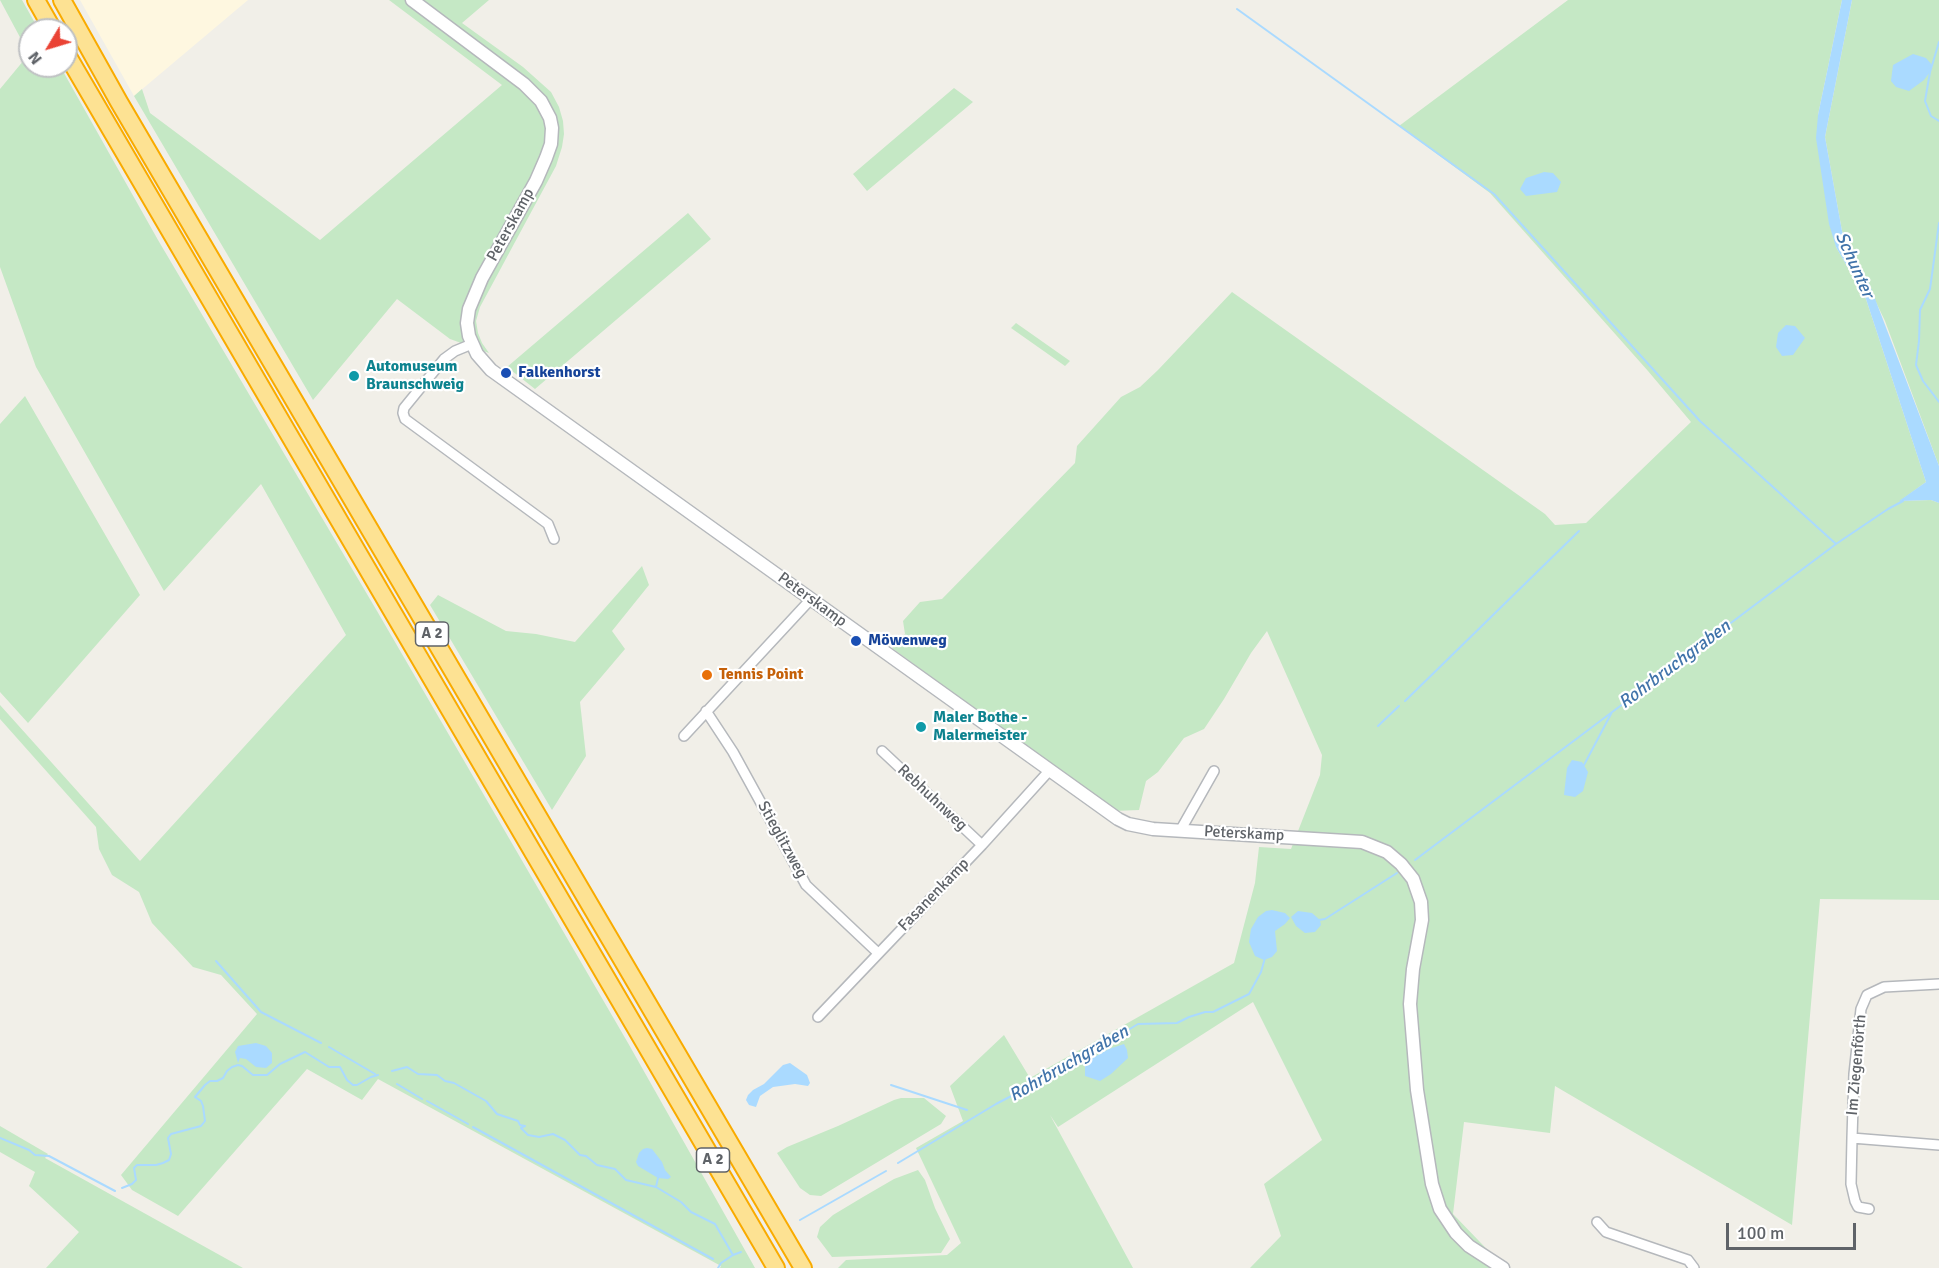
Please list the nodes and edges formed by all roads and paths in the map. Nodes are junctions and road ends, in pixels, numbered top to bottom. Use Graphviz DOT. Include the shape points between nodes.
graph roads {
  1 [pos="36,0"];
  2 [pos="62,0"];
  3 [pos="412,0"];
  4 [pos="46,18"];
  5 [pos="78,74"];
  6 [pos="472,344"];
  7 [pos="554,539"];
  8 [pos="811,599"];
  9 [pos="706,711"];
  10 [pos="684,736"];
  11 [pos="882,751"];
  12 [pos="1049,771"];
  13 [pos="1214,771"];
  14 [pos="1180,831"];
  15 [pos="982,845"];
  16 [pos="878,953"];
  17 [pos="1939,984"];
  18 [pos="818,1017"];
  19 [pos="1852,1138"];
  20 [pos="1939,1145"];
  21 [pos="1869,1209"];
  22 [pos="1597,1222"];
  23 [pos="776,1268"];
  24 [pos="803,1268"];
  25 [pos="1503,1268"];
  26 [pos="1694,1268"];
  1 -- 4 [label="highway"];
  2 -- 24 [label="highway, A 2"];
  3 -- 6 [label="street, Peterskamp" via="524,84 541,101 552,128 549,150 539,174 471,301 467,323"];
  5 -- 23 [label="highway, A 2"];
  6 -- 7 [label="street" via="444,359 404,408 405,419 548,524"];
  6 -- 8 [label="street, Peterskamp" via="481,360 500,377"];
  8 -- 9 [label="street"];
  8 -- 12 [label="street, Peterskamp"];
  9 -- 10 [label="street"];
  9 -- 16 [label="street, Stieglitzweg" via="734,752 806,885"];
  11 -- 15 [label="street, Rebhuhnweg"];
  12 -- 14 [label="street, Peterskamp" via="1128,824"];
  12 -- 15 [label="street, Fasanenkamp"];
  13 -- 14 [label="street"];
  14 -- 25 [label="street, Peterskamp" via="1362,842 1387,852 1410,874 1422,911 1410,1004 1417,1090 1432,1184 1440,1209 1456,1233"];
  15 -- 16 [label="street, Fasanenkamp"];
  16 -- 18 [label="street, Fasanenkamp"];
  17 -- 19 [label="street, Im Ziegenförth" via="1884,987 1867,995 1861,1009 1854,1074"];
  19 -- 20 [label="street"];
  19 -- 21 [label="street" via="1851,1184 1855,1201 1858,1207"];
  22 -- 26 [label="street" via="1606,1232 1688,1260"];
}
